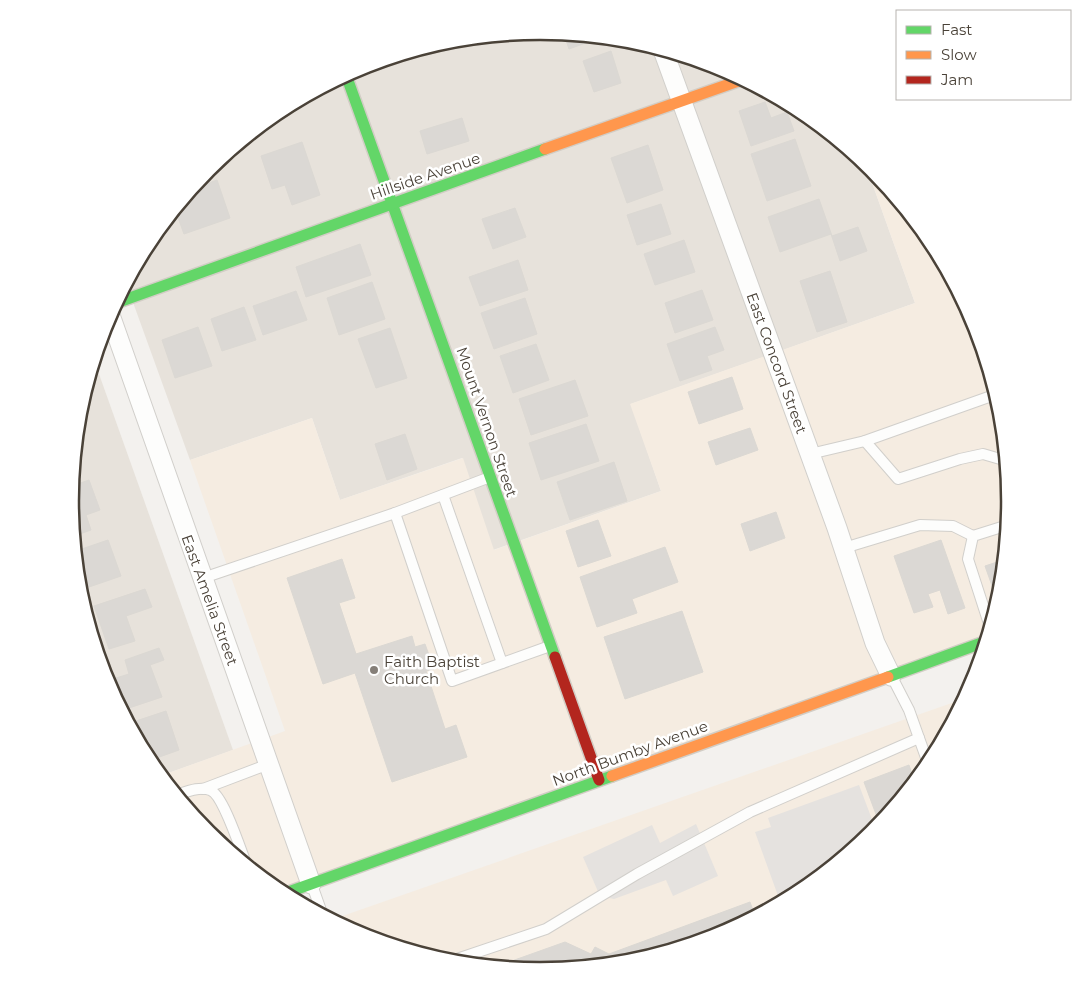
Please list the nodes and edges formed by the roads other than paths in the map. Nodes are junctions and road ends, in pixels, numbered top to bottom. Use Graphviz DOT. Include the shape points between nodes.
graph roads {
  1 [pos="666,58"];
  2 [pos="349,82"];
  3 [pos="734,83"];
  4 [pos="682,102"];
  5 [pos="393,202"];
  6 [pos="126,298"];
  7 [pos="114,326"];
  8 [pos="990,397"];
  9 [pos="865,441"];
  10 [pos="810,454"];
  11 [pos="1000,459"];
  12 [pos="491,477"];
  13 [pos="444,495"];
  14 [pos="395,513"];
  15 [pos="1001,527"];
  16 [pos="972,536"];
  17 [pos="844,548"];
  18 [pos="203,578"];
  19 [pos="987,619"];
  20 [pos="979,645"];
  21 [pos="551,646"];
  22 [pos="502,663"];
  23 [pos="891,676"];
  24 [pos="918,738"];
  25 [pos="925,756"];
  26 [pos="269,764"];
  27 [pos="599,780"];
  28 [pos="203,788"];
  29 [pos="184,794"];
  30 [pos="241,852"];
  31 [pos="311,884"];
  32 [pos="293,890"];
  33 [pos="319,906"];
  34 [pos="465,956"];
  1 -- 4 [label="street, East Concord Street"];
  2 -- 5 [label="street, Mount Vernon Street"];
  3 -- 4 [label="street, Hillside Avenue"];
  4 -- 5 [label="street, Hillside Avenue"];
  4 -- 10 [label="street, East Concord Street"];
  5 -- 6 [label="street, Hillside Avenue"];
  5 -- 12 [label="street, Mount Vernon Street"];
  7 -- 18 [label="street, East Amelia Street"];
  8 -- 9 [label="lane"];
  9 -- 10 [label="lane"];
  9 -- 11 [label="lane" via="898,480 983,454"];
  10 -- 17 [label="street, East Concord Street"];
  12 -- 13 [label="lane"];
  12 -- 21 [label="street, Mount Vernon Street"];
  13 -- 14 [label="lane"];
  13 -- 22 [label="lane"];
  14 -- 18 [label="lane"];
  14 -- 22 [label="lane" via="452,681"];
  15 -- 16 [label="lane"];
  16 -- 17 [label="lane" via="953,526 920,525"];
  16 -- 19 [label="lane" via="968,559"];
  17 -- 23 [label="street, East Concord Street" via="875,643"];
  18 -- 26 [label="street, East Amelia Street"];
  20 -- 23 [label="street, North Bumby Avenue"];
  21 -- 22 [label="lane"];
  21 -- 27 [label="street, Mount Vernon Street"];
  23 -- 24 [label="lane" via="909,710"];
  23 -- 27 [label="street, North Bumby Avenue"];
  24 -- 25 [label="lane"];
  24 -- 34 [label="lane" via="750,812 546,929"];
  26 -- 28 [label="lane"];
  26 -- 31 [label="street, East Amelia Street"];
  27 -- 31 [label="street, North Bumby Avenue"];
  28 -- 29 [label="lane"];
  28 -- 30 [label="lane" via="216,793"];
  31 -- 32 [label="street, North Bumby Avenue"];
  31 -- 33 [label="lane"];
}
